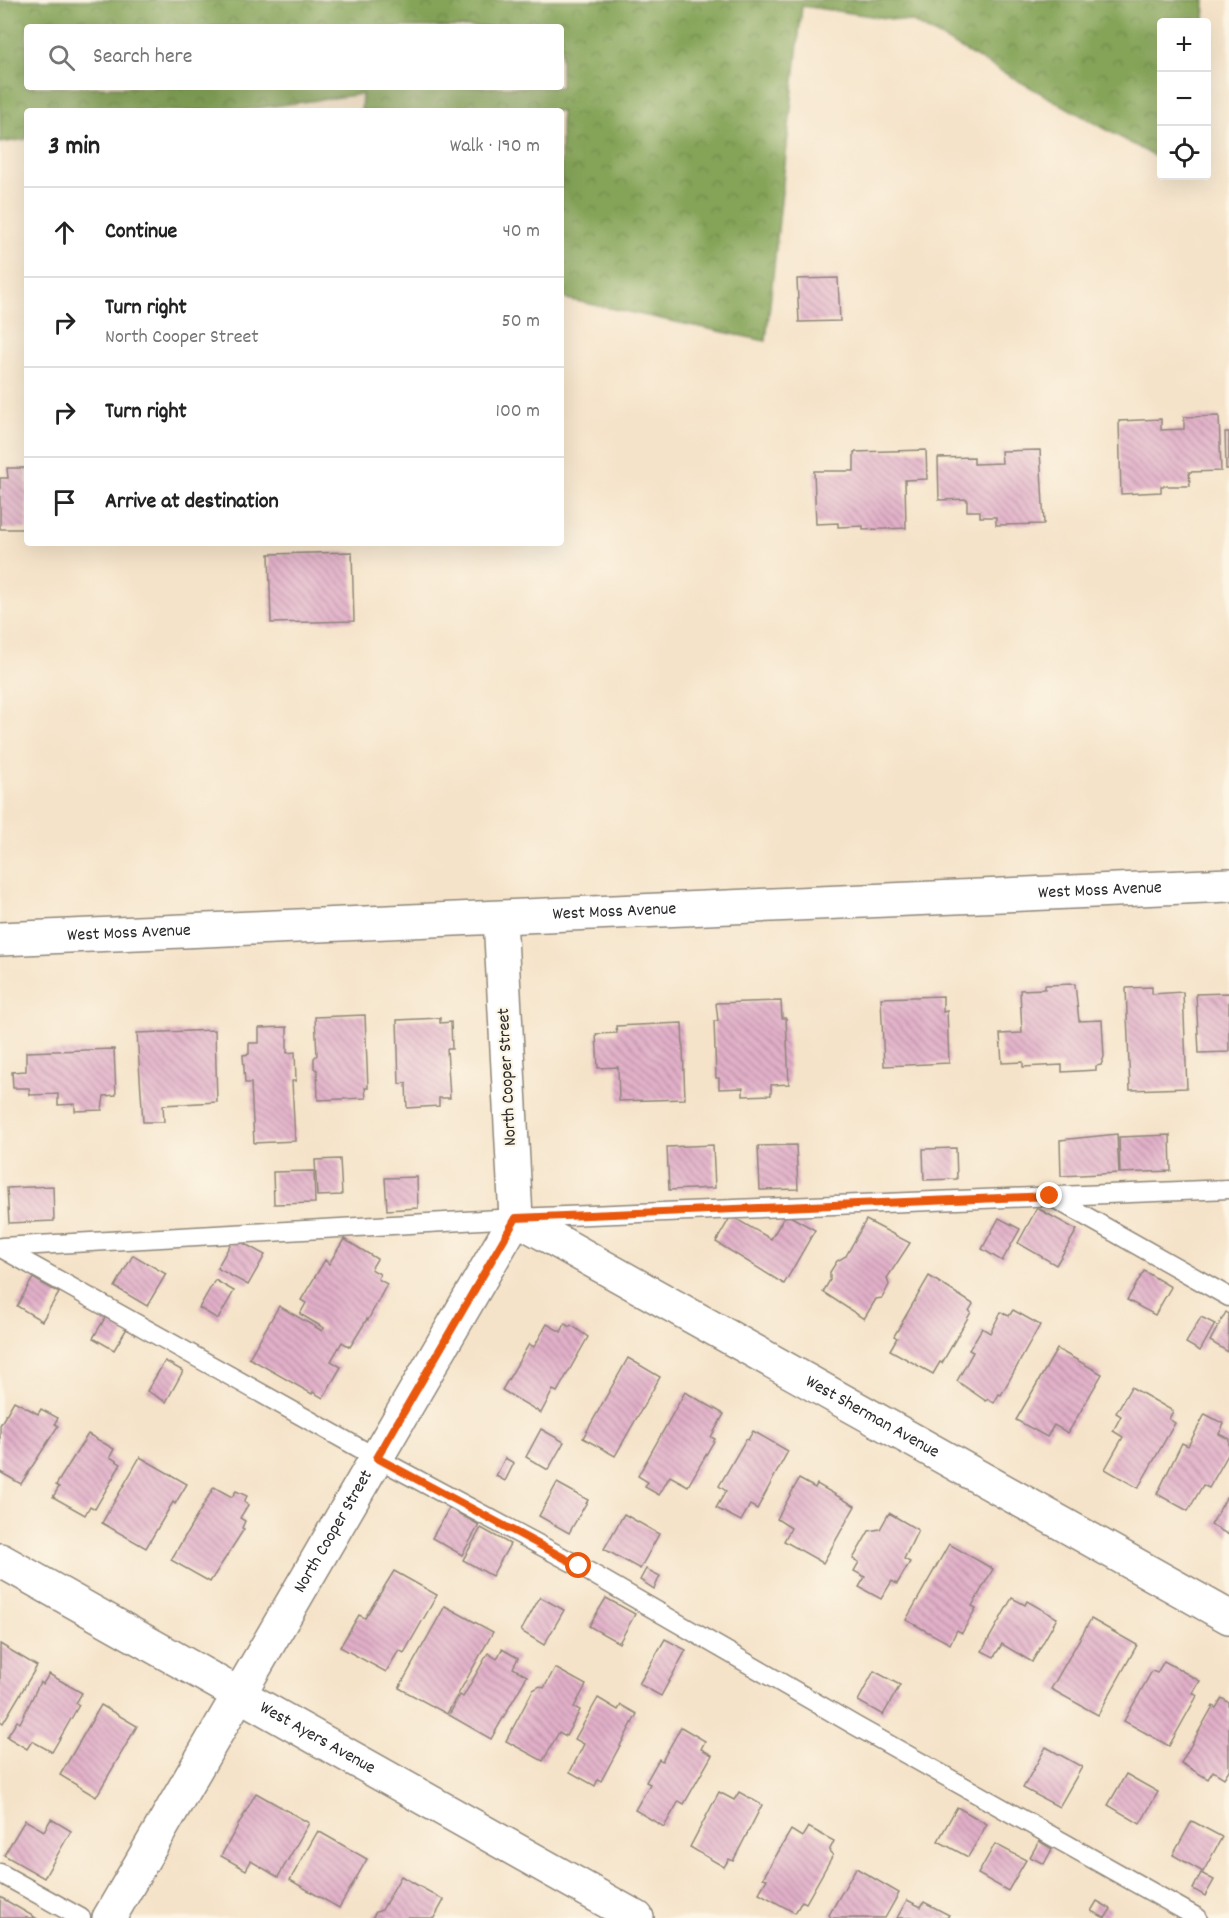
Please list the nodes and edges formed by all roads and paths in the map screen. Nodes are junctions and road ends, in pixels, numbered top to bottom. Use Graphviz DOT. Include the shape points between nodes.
graph roads {
  1 [pos="1229,885"];
  2 [pos="500,918"];
  3 [pos="0,939"];
  4 [pos="1229,1189"];
  5 [pos="1050,1196"];
  6 [pos="516,1218"];
  7 [pos="1,1248"];
  8 [pos="1229,1297"];
  9 [pos="377,1458"];
  10 [pos="0,1560"];
  11 [pos="1229,1617"];
  12 [pos="240,1696"];
  13 [pos="0,1873"];
  14 [pos="81,1918"];
  15 [pos="109,1918"];
  16 [pos="637,1918"];
  17 [pos="1198,1918"];
  1 -- 2 [label="street, West Moss Avenue"];
  2 -- 3 [label="street, West Moss Avenue"];
  2 -- 6 [label="street, North Cooper Street"];
  4 -- 5 [label="lane"];
  5 -- 6 [label="lane"];
  5 -- 8 [label="lane"];
  6 -- 7 [label="lane"];
  6 -- 9 [label="street, North Cooper Street"];
  6 -- 11 [label="street, West Sherman Avenue"];
  7 -- 9 [label="lane"];
  9 -- 12 [label="street, North Cooper Street"];
  9 -- 17 [label="lane" via="579,1566"];
  10 -- 12 [label="street, West Ayers Avenue"];
  12 -- 15 [label="street, North Cooper Street"];
  12 -- 16 [label="street, West Ayers Avenue"];
  13 -- 14 [label="lane"];
}
